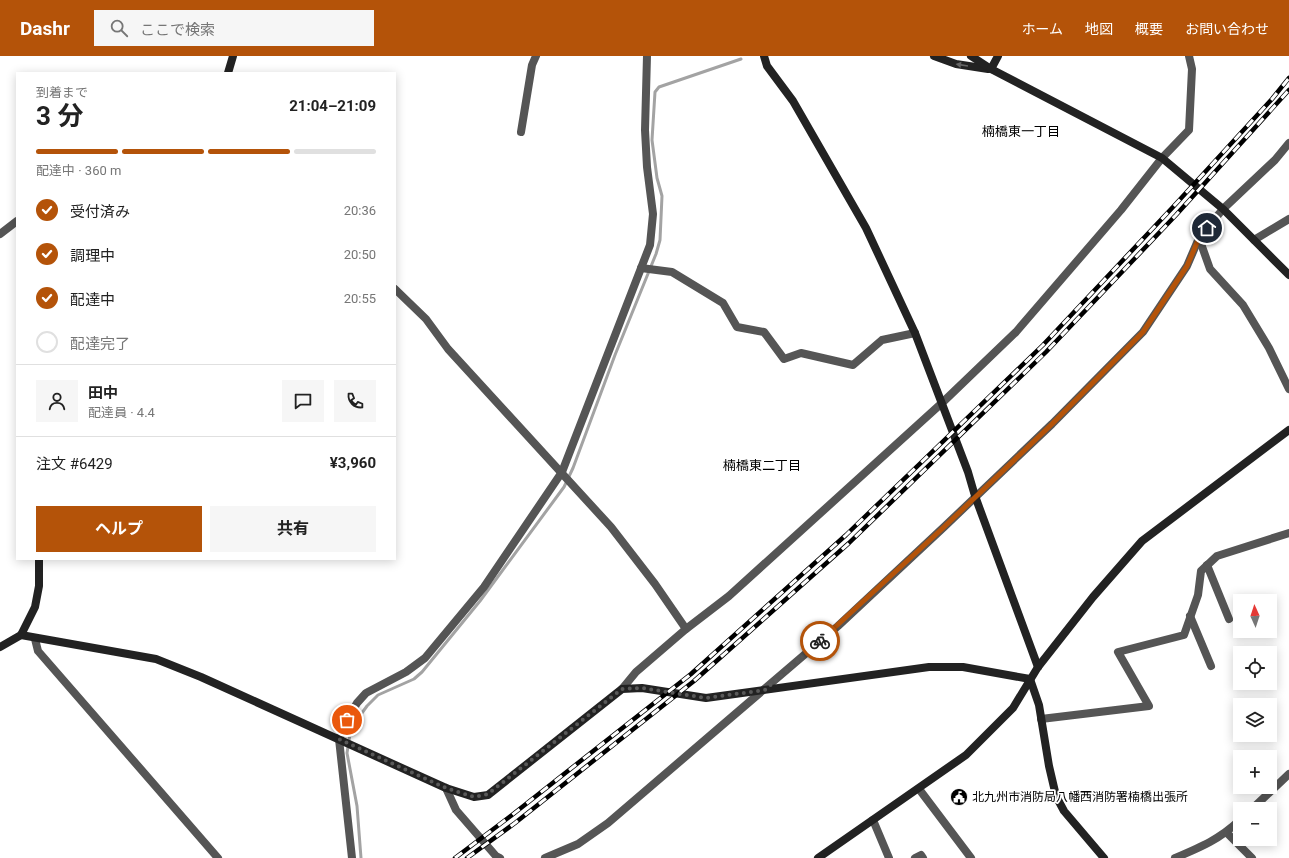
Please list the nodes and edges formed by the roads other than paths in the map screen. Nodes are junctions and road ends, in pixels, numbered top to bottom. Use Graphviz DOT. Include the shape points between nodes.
graph roads {
  1 [pos="233,56"];
  2 [pos="536,56"];
  3 [pos="647,56"];
  4 [pos="764,56"];
  5 [pos="934,56"];
  6 [pos="971,56"];
  7 [pos="998,56"];
  8 [pos="1189,56"];
  9 [pos="991,69"];
  10 [pos="228,72"];
  11 [pos="521,132"];
  12 [pos="1289,144"];
  13 [pos="1162,158"];
  14 [pos="1223,209"];
  15 [pos="1289,218"];
  16 [pos="16,221"];
  17 [pos="0,234"];
  18 [pos="1199,238"];
  19 [pos="1254,240"];
  20 [pos="641,268"];
  21 [pos="1289,275"];
  22 [pos="396,290"];
  23 [pos="915,333"];
  24 [pos="1289,389"];
  25 [pos="942,402"];
  26 [pos="1289,430"];
  27 [pos="562,472"];
  28 [pos="975,496"];
  29 [pos="1289,533"];
  30 [pos="39,560"];
  31 [pos="1207,565"];
  32 [pos="1190,616"];
  33 [pos="1229,619"];
  34 [pos="686,628"];
  35 [pos="21,635"];
  36 [pos="35,639"];
  37 [pos="0,647"];
  38 [pos="1211,666"];
  39 [pos="1038,667"];
  40 [pos="1030,679"];
  41 [pos="622,689"];
  42 [pos="765,690"];
  43 [pos="1041,719"];
  44 [pos="339,739"];
  45 [pos="1289,774"];
  46 [pos="446,788"];
  47 [pos="919,789"];
  48 [pos="1259,802"];
  49 [pos="873,820"];
  50 [pos="1233,827"];
  51 [pos="1227,833"];
  52 [pos="218,858"];
  53 [pos="352,858"];
  54 [pos="500,858"];
  55 [pos="545,858"];
  56 [pos="818,858"];
  57 [pos="889,858"];
  58 [pos="915,858"];
  59 [pos="923,858"];
  60 [pos="971,858"];
  61 [pos="1104,858"];
  62 [pos="1175,858"];
  63 [pos="1252,858"];
  1 -- 10 [label="street"];
  2 -- 11 [label="street" via="532,65"];
  3 -- 20 [label="street" via="645,130 647,168 654,214 650,245"];
  4 -- 23 [label="street" via="767,66 793,101 866,228"];
  9 -- 5 [label="street, one-way" via="956,64"];
  6 -- 9 [label="street"];
  7 -- 9 [label="street"];
  8 -- 13 [label="street" via="1192,69 1189,130"];
  9 -- 13 [label="street"];
  12 -- 14 [label="street"];
  13 -- 14 [label="street"];
  13 -- 25 [label="street" via="1121,210 1016,332"];
  14 -- 18 [label="street"];
  14 -- 19 [label="street"];
  15 -- 19 [label="street"];
  16 -- 17 [label="street"];
  18 -- 24 [label="street" via="1210,269 1243,305 1269,348"];
  18 -- 28 [label="street" via="1187,266 1143,332 1052,424"];
  19 -- 21 [label="street"];
  20 -- 23 [label="street" via="672,272 723,304 737,327 764,332 784,359 801,353 853,365 882,340"];
  20 -- 27 [label="street"];
  22 -- 27 [label="street" via="426,318 448,349"];
  23 -- 25 [label="street"];
  25 -- 28 [label="street"];
  25 -- 34 [label="street" via="729,596"];
  26 -- 39 [label="street" via="1142,542 1093,597"];
  27 -- 34 [label="street" via="611,527"];
  27 -- 44 [label="street" via="479,593 425,658 406,672 366,693 347,720"];
  28 -- 39 [label="street"];
  28 -- 42 [label="street" via="838,626"];
  29 -- 31 [label="street" via="1217,556"];
  30 -- 35 [label="street" via="39,586 35,607"];
  31 -- 32 [label="street" via="1201,571 1198,594"];
  31 -- 33 [label="street"];
  32 -- 38 [label="street"];
  32 -- 43 [label="street" via="1184,635 1118,652 1149,706"];
  34 -- 41 [label="street" via="636,672"];
  35 -- 36 [label="street"];
  35 -- 37 [label="street"];
  36 -- 44 [label="street" via="156,659"];
  36 -- 52 [label="street" via="38,651"];
  39 -- 40 [label="street"];
  40 -- 42 [label="street" via="963,667 929,667"];
  40 -- 43 [label="street"];
  40 -- 47 [label="street" via="1013,708 966,755"];
  41 -- 42 [label="street" via="642,688 706,698"];
  41 -- 46 [label="street" via="488,794 474,797"];
  42 -- 55 [label="street" via="608,823 578,844"];
  43 -- 61 [label="street" via="1056,796 1064,811"];
  44 -- 46 [label="street"];
  44 -- 53 [label="street"];
  45 -- 48 [label="street"];
  46 -- 54 [label="street" via="456,810"];
  47 -- 49 [label="street"];
  47 -- 60 [label="street"];
  49 -- 56 [label="street"];
  49 -- 57 [label="street"];
  50 -- 51 [label="street"];
  51 -- 62 [label="street"];
  51 -- 63 [label="street"];
  58 -- 59 [label="street" via="921,855"];
}
